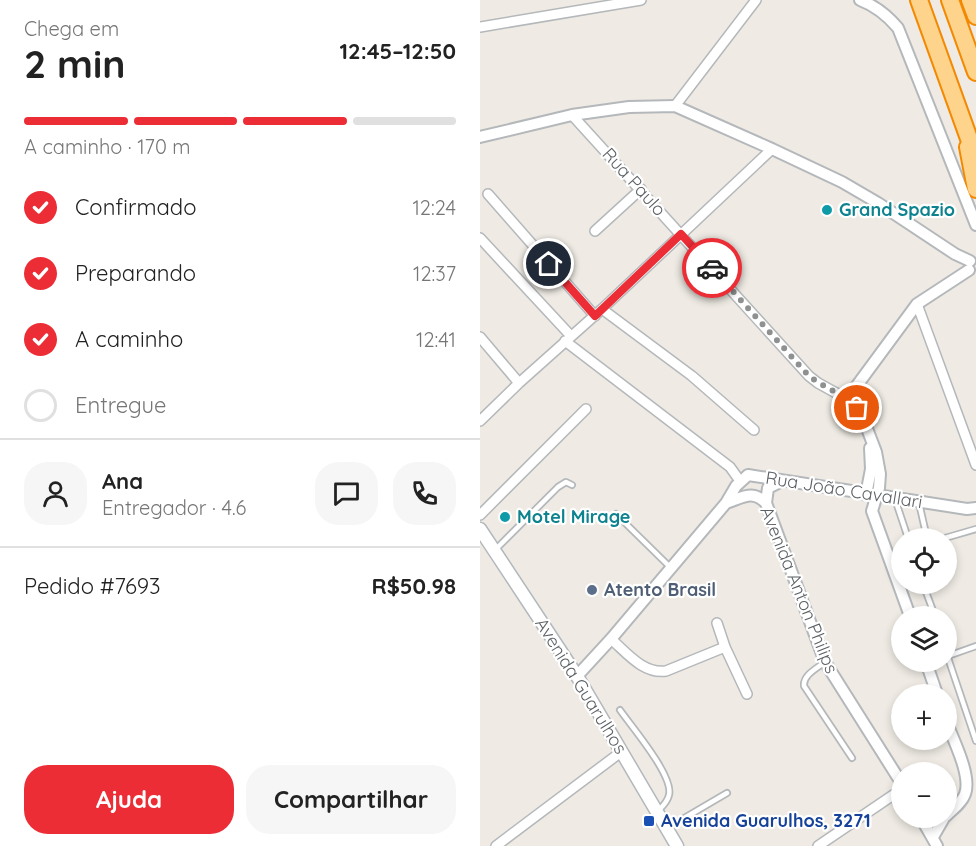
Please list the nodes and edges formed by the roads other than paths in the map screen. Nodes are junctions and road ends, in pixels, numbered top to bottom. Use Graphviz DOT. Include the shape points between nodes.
graph roads {
  1 [pos="641,0"];
  2 [pos="860,0"];
  3 [pos="919,0"];
  4 [pos="950,0"];
  5 [pos="970,0"];
  6 [pos="752,1"];
  7 [pos="976,16"];
  8 [pos="480,27"];
  9 [pos="976,72"];
  10 [pos="675,106"];
  11 [pos="572,115"];
  12 [pos="966,134"];
  13 [pos="480,136"];
  14 [pos="772,149"];
  15 [pos="976,158"];
  16 [pos="641,189"];
  17 [pos="976,189"];
  18 [pos="488,194"];
  19 [pos="976,225"];
  20 [pos="595,231"];
  21 [pos="681,234"];
  22 [pos="480,238"];
  23 [pos="971,269"];
  24 [pos="917,304"];
  25 [pos="598,312"];
  26 [pos="480,337"];
  27 [pos="568,339"];
  28 [pos="519,382"];
  29 [pos="848,399"];
  30 [pos="586,409"];
  31 [pos="480,421"];
  32 [pos="754,430"];
  33 [pos="976,465"];
  34 [pos="753,475"];
  35 [pos="740,481"];
  36 [pos="780,482"];
  37 [pos="572,484"];
  38 [pos="750,495"];
  39 [pos="872,496"];
  40 [pos="896,499"];
  41 [pos="726,503"];
  42 [pos="766,503"];
  43 [pos="919,503"];
  44 [pos="976,508"];
  45 [pos="616,514"];
  46 [pos="480,515"];
  47 [pos="905,528"];
  48 [pos="925,528"];
  49 [pos="480,529"];
  50 [pos="976,529"];
  51 [pos="957,535"];
  52 [pos="495,550"];
  53 [pos="671,568"];
  54 [pos="906,606"];
  55 [pos="717,623"];
  56 [pos="611,639"];
  57 [pos="976,646"];
  58 [pos="725,647"];
  59 [pos="957,651"];
  60 [pos="825,662"];
  61 [pos="953,672"];
  62 [pos="577,676"];
  63 [pos="747,694"];
  64 [pos="620,710"];
  65 [pos="976,741"];
  66 [pos="956,750"];
  67 [pos="621,752"];
  68 [pos="852,758"];
  69 [pos="891,767"];
  70 [pos="727,793"];
  71 [pos="891,796"];
  72 [pos="957,806"];
  73 [pos="657,812"];
  74 [pos="666,828"];
  75 [pos="927,828"];
  76 [pos="941,828"];
  77 [pos="935,842"];
  78 [pos="496,846"];
  79 [pos="676,846"];
  80 [pos="818,846"];
  1 -- 8 [label="street"];
  2 -- 19 [label="street" via="872,4 898,28"];
  3 -- 12 [label="highway"];
  4 -- 9 [label="highway"];
  5 -- 7 [label="highway"];
  6 -- 10 [label="street"];
  10 -- 11 [label="street" via="629,107"];
  10 -- 14 [label="street"];
  11 -- 13 [label="street"];
  11 -- 16 [label="street, Rua Paulo"];
  12 -- 15 [label="highway"];
  12 -- 17 [label="highway"];
  14 -- 21 [label="street"];
  14 -- 23 [label="street" via="878,203"];
  16 -- 20 [label="street"];
  16 -- 21 [label="street, Rua Paulo"];
  18 -- 25 [label="street"];
  21 -- 25 [label="street"];
  21 -- 29 [label="street, Rua Paulo" via="809,376"];
  22 -- 27 [label="street"];
  23 -- 24 [label="street"];
  24 -- 29 [label="street"];
  24 -- 33 [label="street"];
  25 -- 27 [label="street"];
  25 -- 32 [label="street" via="692,376"];
  26 -- 28 [label="street"];
  27 -- 28 [label="street"];
  27 -- 35 [label="street" via="730,467"];
  28 -- 31 [label="street"];
  29 -- 39 [label="street" via="863,418 870,439"];
  30 -- 46 [label="street"];
  34 -- 35 [label="street, Rua João Cavallari"];
  34 -- 36 [label="street, Rua João Cavallari"];
  34 -- 38 [label="street"];
  35 -- 41 [label="street, Rua João Cavallari"];
  36 -- 39 [label="street, Rua João Cavallari"];
  36 -- 42 [label="street" via="768,488"];
  37 -- 52 [label="lane" via="566,482 558,487"];
  38 -- 41 [label="street, Rua João Cavallari"];
  38 -- 42 [label="street, Avenida Anton Philips"];
  39 -- 40 [label="street, Rua João Cavallari"];
  39 -- 54 [label="street" via="872,512"];
  40 -- 43 [label="street, Rua João Cavallari"];
  40 -- 47 [label="lane"];
  41 -- 53 [label="street, Rua João Cavallari"];
  42 -- 60 [label="street, Avenida Anton Philips"];
  43 -- 44 [label="street, Rua João Cavallari"];
  43 -- 48 [label="lane"];
  45 -- 53 [label="lane"];
  49 -- 52 [label="main road, Avenida Guarulhos"];
  50 -- 51 [label="lane"];
  52 -- 62 [label="main road, Avenida Guarulhos"];
  53 -- 56 [label="street, Rua João Cavallari"];
  55 -- 58 [label="street"];
  56 -- 58 [label="street" via="645,668 658,672"];
  56 -- 62 [label="street, Rua João Cavallari"];
  57 -- 59 [label="lane"];
  58 -- 63 [label="street"];
  60 -- 68 [label="lane" via="807,675 804,686"];
  60 -- 69 [label="street, Avenida Anton Philips"];
  61 -- 65 [label="lane"];
  62 -- 67 [label="main road, Avenida Guarulhos"];
  64 -- 73 [label="lane" via="666,774 669,795"];
  66 -- 72 [label="street" via="967,785"];
  67 -- 73 [label="main road, Avenida Guarulhos"];
  67 -- 78 [label="street"];
  70 -- 74 [label="lane"];
  71 -- 80 [label="street"];
  73 -- 74 [label="main road, Avenida Guarulhos"];
  74 -- 79 [label="main road, Avenida Guarulhos"];
  75 -- 77 [label="street"];
  76 -- 77 [label="street"];
}
